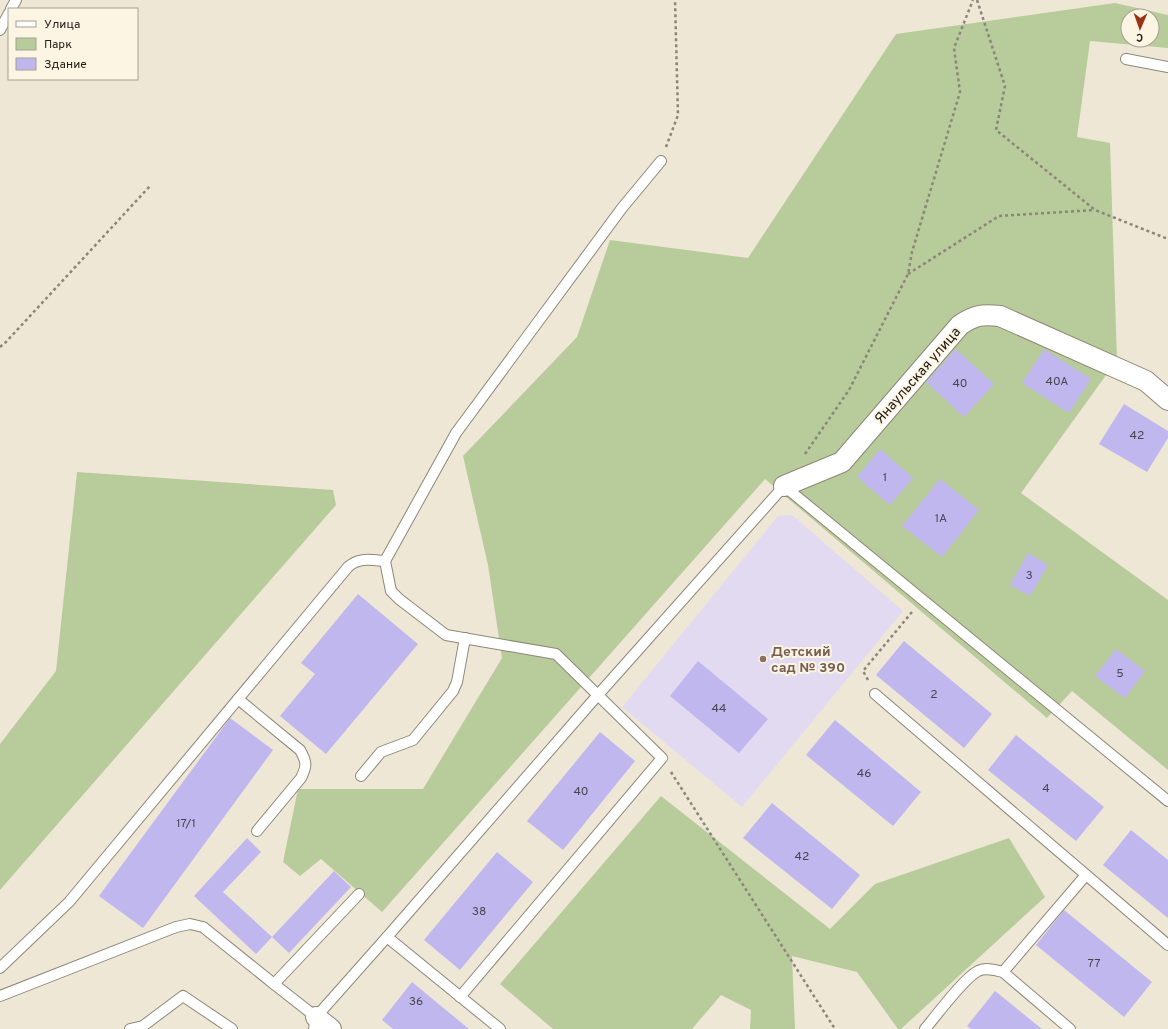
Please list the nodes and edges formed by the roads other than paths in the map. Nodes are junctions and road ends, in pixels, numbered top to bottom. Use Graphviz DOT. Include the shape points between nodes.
graph roads {
  1 [pos="8,15"];
  2 [pos="0,30"];
  3 [pos="1126,59"];
  4 [pos="1168,67"];
  5 [pos="661,161"];
  6 [pos="1168,400"];
  7 [pos="784,486"];
  8 [pos="385,561"];
  9 [pos="465,638"];
  10 [pos="875,694"];
  11 [pos="597,696"];
  12 [pos="238,699"];
  13 [pos="361,776"];
  14 [pos="1168,802"];
  15 [pos="257,831"];
  16 [pos="1086,875"];
  17 [pos="360,894"];
  18 [pos="387,938"];
  19 [pos="1168,944"];
  20 [pos="0,968"];
  21 [pos="1003,972"];
  22 [pos="274,984"];
  23 [pos="0,996"];
  24 [pos="460,997"];
  25 [pos="320,1025"];
  26 [pos="929,1027"];
  27 [pos="130,1029"];
  28 [pos="232,1029"];
  29 [pos="500,1029"];
  30 [pos="1070,1029"];
  1 -- 2 [label="lane"];
  3 -- 4 [label="lane"];
  5 -- 8 [label="lane" via="622,208 456,432"];
  6 -- 7 [label="street, Янаульская улица" via="1146,382 1000,316 984,314 970,318 960,325 842,462"];
  7 -- 11 [label="lane"];
  7 -- 14 [label="lane"];
  8 -- 9 [label="lane" via="391,590 399,599 446,635"];
  8 -- 12 [label="lane" via="353,562"];
  9 -- 11 [label="lane" via="556,654"];
  9 -- 13 [label="lane" via="453,691 413,740 381,752"];
  10 -- 16 [label="lane"];
  11 -- 18 [label="lane"];
  11 -- 24 [label="lane" via="662,758"];
  12 -- 15 [label="lane" via="300,750 305,759 306,769 301,778"];
  12 -- 20 [label="lane" via="69,902"];
  16 -- 19 [label="lane"];
  16 -- 21 [label="lane"];
  17 -- 22 [label="lane"];
  18 -- 24 [label="lane"];
  18 -- 25 [label="lane"];
  21 -- 26 [label="lane" via="979,970 969,977"];
  21 -- 30 [label="lane"];
  22 -- 23 [label="lane" via="203,927 190,924 176,927"];
  22 -- 25 [label="lane"];
  24 -- 29 [label="lane"];
  27 -- 28 [label="lane" via="143,1026 183,996"];
}
